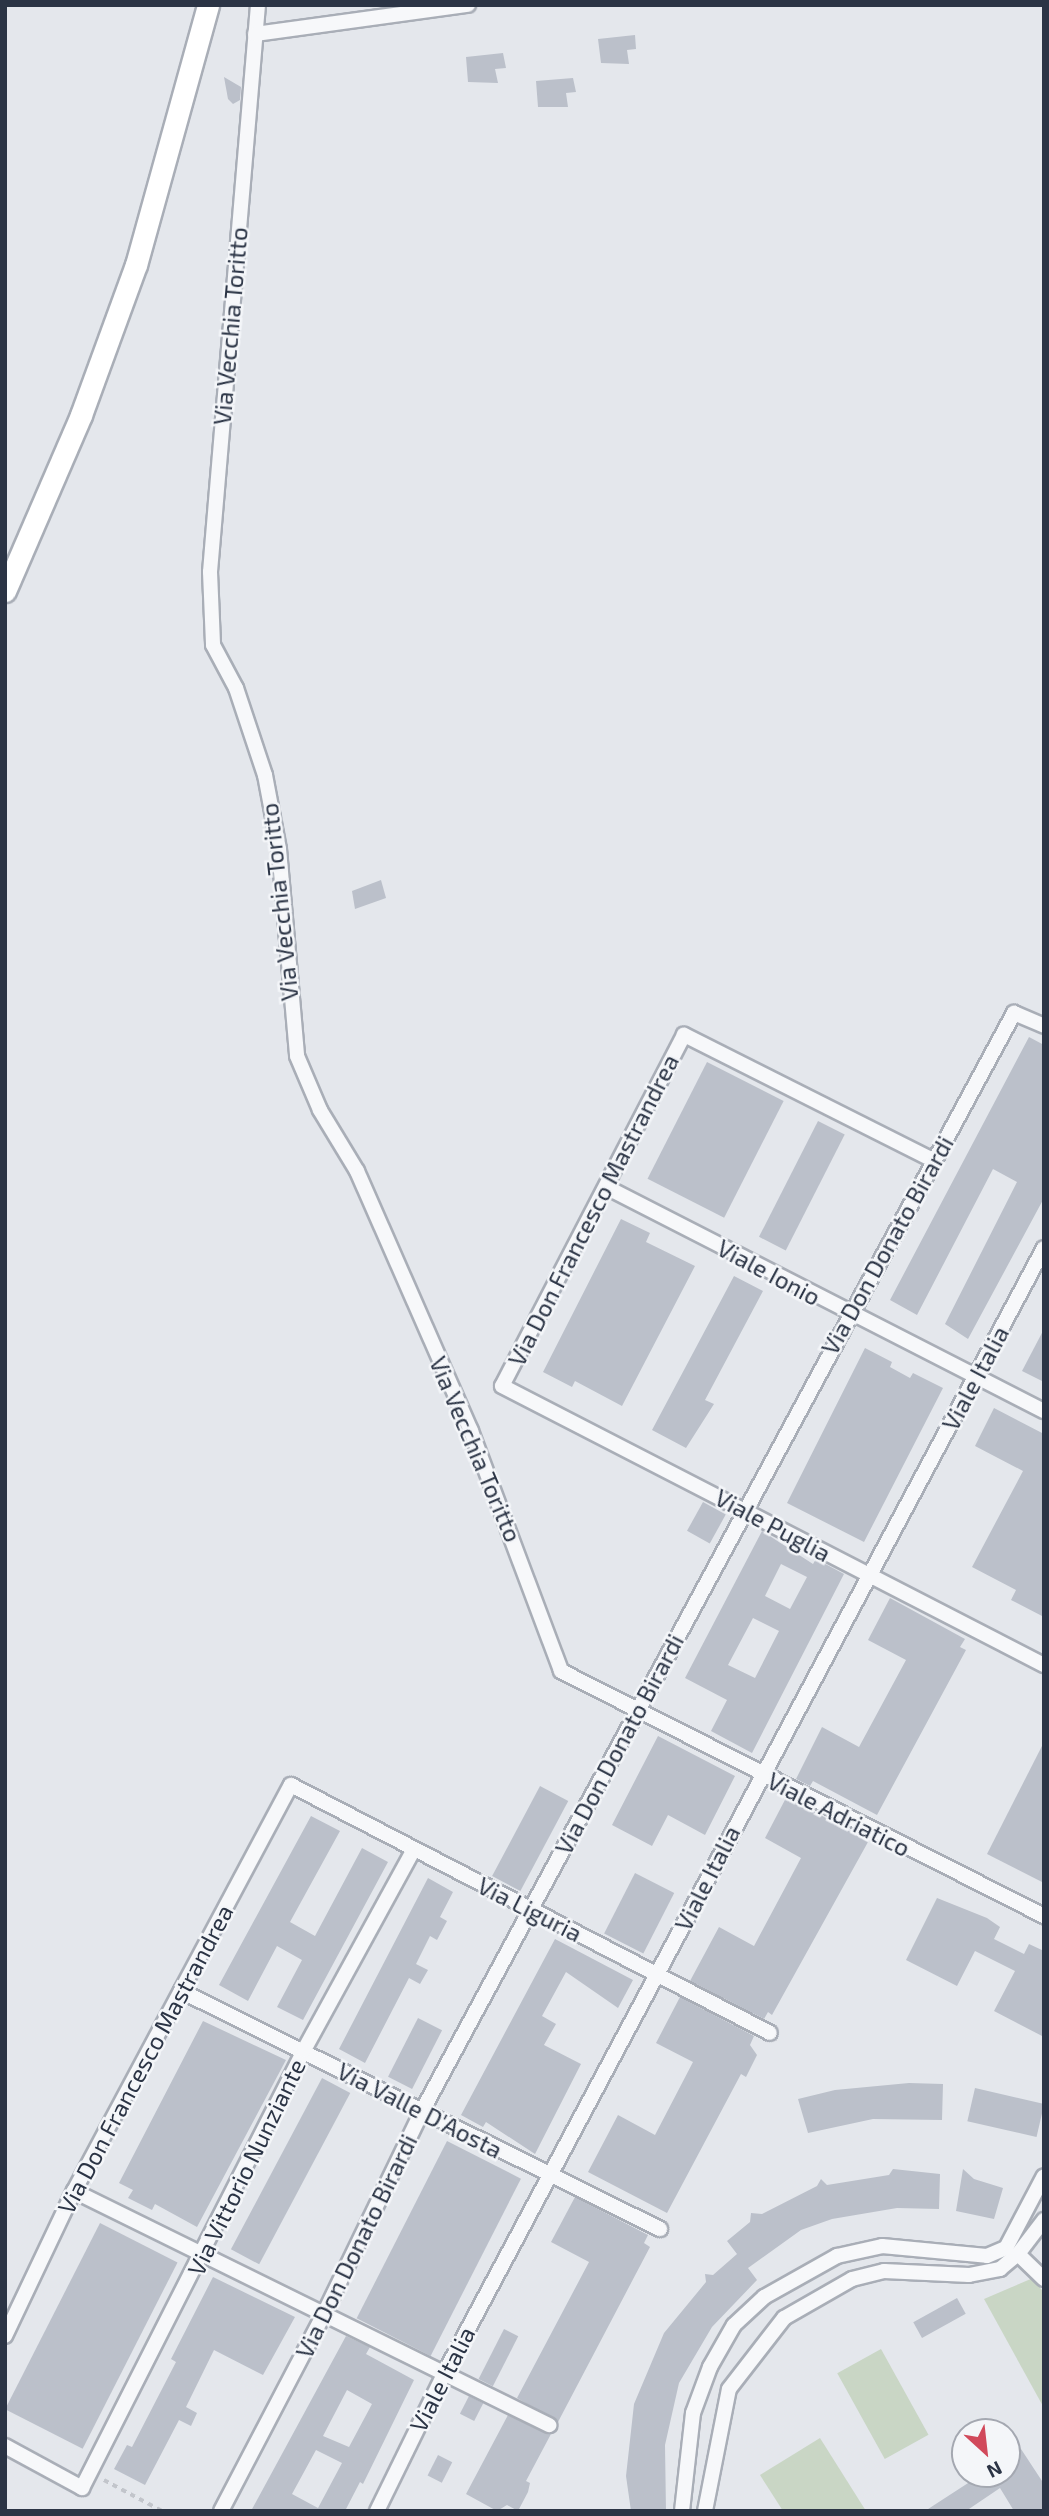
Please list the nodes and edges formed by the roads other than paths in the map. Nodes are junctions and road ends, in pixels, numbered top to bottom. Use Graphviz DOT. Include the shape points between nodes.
graph roads {
  1 [pos="208,5"];
  2 [pos="258,5"];
  3 [pos="468,5"];
  4 [pos="256,34"];
  5 [pos="5,591"];
  6 [pos="1044,1026"];
  7 [pos="933,1160"];
  8 [pos="608,1188"];
  9 [pos="1044,1248"];
  10 [pos="1038,1275"];
  11 [pos="848,1314"];
  12 [pos="975,1377"];
  13 [pos="502,1386"];
  14 [pos="1044,1411"];
  15 [pos="744,1509"];
  16 [pos="870,1575"];
  17 [pos="1044,1665"];
  18 [pos="636,1708"];
  19 [pos="761,1774"];
  20 [pos="291,1785"];
  21 [pos="414,1849"];
  22 [pos="532,1911"];
  23 [pos="1044,1916"];
  24 [pos="657,1974"];
  25 [pos="181,1991"];
  26 [pos="769,2033"];
  27 [pos="304,2050"];
  28 [pos="421,2113"];
  29 [pos="549,2175"];
  30 [pos="1044,2176"];
  31 [pos="74,2191"];
  32 [pos="1044,2220"];
  33 [pos="660,2229"];
  34 [pos="1012,2251"];
  35 [pos="203,2256"];
  36 [pos="1044,2279"];
  37 [pos="324,2316"];
  38 [pos="5,2336"];
  39 [pos="443,2376"];
  40 [pos="549,2425"];
  41 [pos="5,2446"];
  42 [pos="221,2511"];
  43 [pos="377,2511"];
  44 [pos="682,2511"];
  45 [pos="705,2511"];
  1 -- 5 [label="street" via="135,265 81,415"];
  2 -- 4 [label="street, Via Vecchia Toritto"];
  3 -- 4 [label="street"];
  4 -- 18 [label="street, Via Vecchia Toritto" via="210,572 214,645 236,688 265,775 279,849 297,1056 320,1110 356,1171 471,1432 561,1671"];
  6 -- 7 [label="street, Via Don Donato Birardi" via="1014,1013"];
  7 -- 8 [label="street, Via Don Francesco Mastrandrea" via="684,1035"];
  7 -- 11 [label="street, Via Don Donato Birardi"];
  8 -- 11 [label="street, Viale Ionio"];
  8 -- 13 [label="street, Via Don Francesco Mastrandrea"];
  9 -- 10 [label="street, Viale Italia"];
  10 -- 12 [label="street, Viale Italia"];
  11 -- 12 [label="street, Viale Ionio"];
  11 -- 15 [label="street, Via Don Donato Birardi"];
  12 -- 14 [label="street, Viale Ionio"];
  12 -- 16 [label="street, Viale Italia"];
  13 -- 15 [label="street, Viale Puglia"];
  15 -- 16 [label="street, Viale Puglia"];
  15 -- 18 [label="street, Via Don Donato Birardi"];
  16 -- 17 [label="street, Viale Puglia"];
  16 -- 19 [label="street, Viale Italia"];
  18 -- 19 [label="street, Viale Adriatico"];
  18 -- 22 [label="street, Via Don Donato Birardi"];
  19 -- 23 [label="street, Viale Adriatico"];
  19 -- 24 [label="street, Viale Italia"];
  20 -- 21 [label="street, Via Liguria"];
  20 -- 25 [label="street, Via Don Francesco Mastrandrea"];
  21 -- 22 [label="street, Via Liguria"];
  21 -- 27 [label="street, Via Vittorio Nunziante"];
  22 -- 24 [label="street, Via Liguria"];
  22 -- 28 [label="street, Via Don Donato Birardi"];
  24 -- 26 [label="street, Via Liguria"];
  24 -- 29 [label="street, Viale Italia"];
  25 -- 27 [label="street, Via Valle D'Aosta"];
  25 -- 31 [label="street, Via Don Francesco Mastrandrea"];
  27 -- 28 [label="street, Via Valle D'Aosta"];
  27 -- 35 [label="street, Via Vittorio Nunziante"];
  28 -- 29 [label="street, Via Valle D'Aosta"];
  28 -- 37 [label="street, Via Don Donato Birardi"];
  29 -- 33 [label="street, Via Valle D'Aosta"];
  29 -- 39 [label="street, Viale Italia"];
  30 -- 34 [label="street"];
  31 -- 35 [label="street"];
  31 -- 38 [label="street, Via Don Francesco Mastrandrea"];
  32 -- 34 [label="street"];
  34 -- 36 [label="street"];
  34 -- 44 [label="street" via="987,2256 882,2246 837,2256 764,2297 734,2325 710,2367 693,2413"];
  34 -- 45 [label="street" via="1000,2269 969,2275 884,2271 852,2279 784,2318 730,2389"];
  35 -- 37 [label="street"];
  35 -- 41 [label="street, Via Vittorio Nunziante" via="82,2488"];
  37 -- 39 [label="street"];
  37 -- 42 [label="street, Via Don Donato Birardi"];
  39 -- 40 [label="street"];
  39 -- 43 [label="street, Viale Italia"];
}
